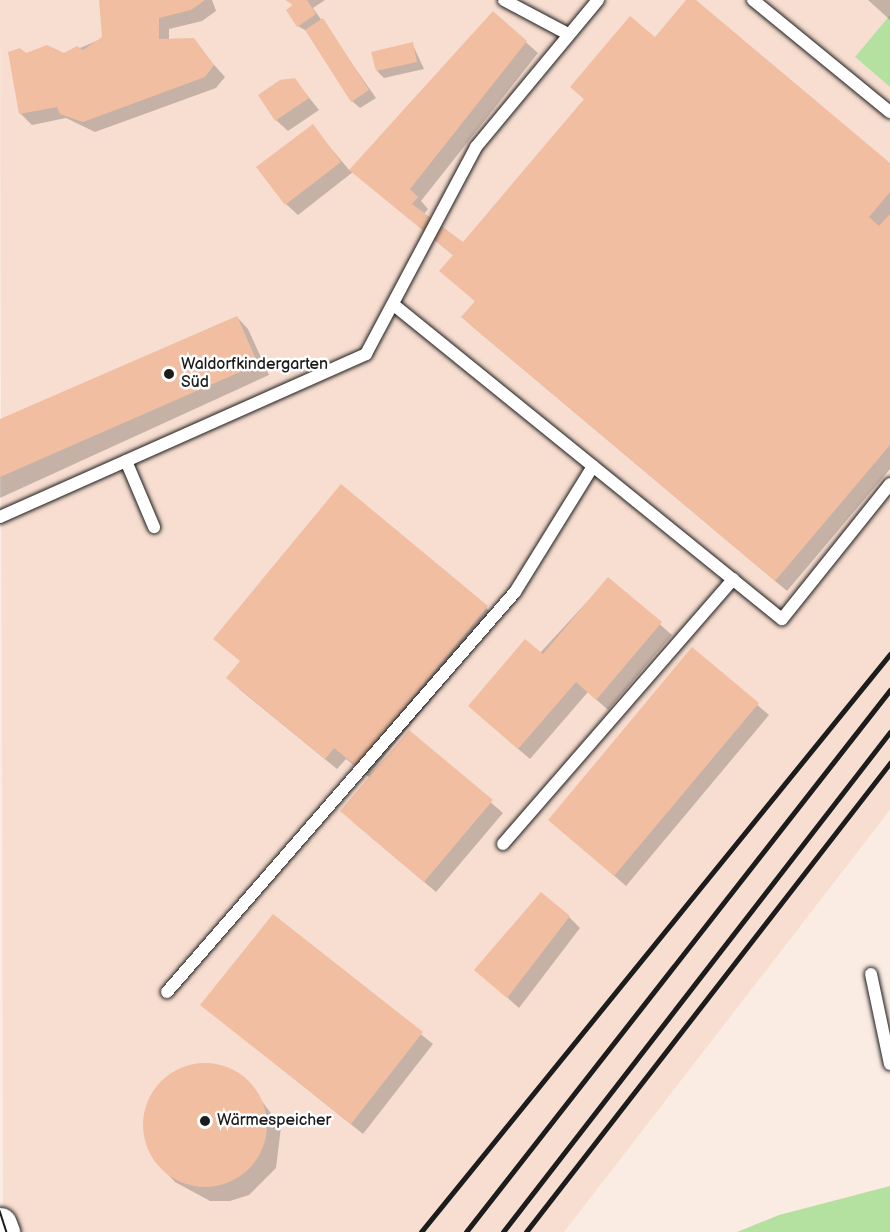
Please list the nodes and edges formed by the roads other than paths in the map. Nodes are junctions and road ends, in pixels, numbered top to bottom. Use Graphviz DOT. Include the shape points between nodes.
graph roads {
  1 [pos="504,0"];
  2 [pos="598,0"];
  3 [pos="753,0"];
  4 [pos="568,34"];
  5 [pos="890,112"];
  6 [pos="394,305"];
  7 [pos="126,461"];
  8 [pos="593,466"];
  9 [pos="890,484"];
  10 [pos="0,518"];
  11 [pos="154,527"];
  12 [pos="733,579"];
  13 [pos="503,844"];
  14 [pos="871,974"];
  15 [pos="167,992"];
  16 [pos="890,1064"];
  17 [pos="0,1224"];
  18 [pos="3,1232"];
  1 -- 4 [label="lane"];
  2 -- 4 [label="lane"];
  3 -- 5 [label="lane"];
  4 -- 6 [label="lane" via="476,147"];
  6 -- 7 [label="lane" via="366,354"];
  6 -- 8 [label="lane"];
  7 -- 10 [label="lane"];
  7 -- 11 [label="lane"];
  8 -- 12 [label="lane"];
  8 -- 15 [label="lane" via="515,592"];
  9 -- 12 [label="lane" via="782,619"];
  12 -- 13 [label="lane"];
  14 -- 16 [label="lane"];
  17 -- 18 [label="main road"];
}
